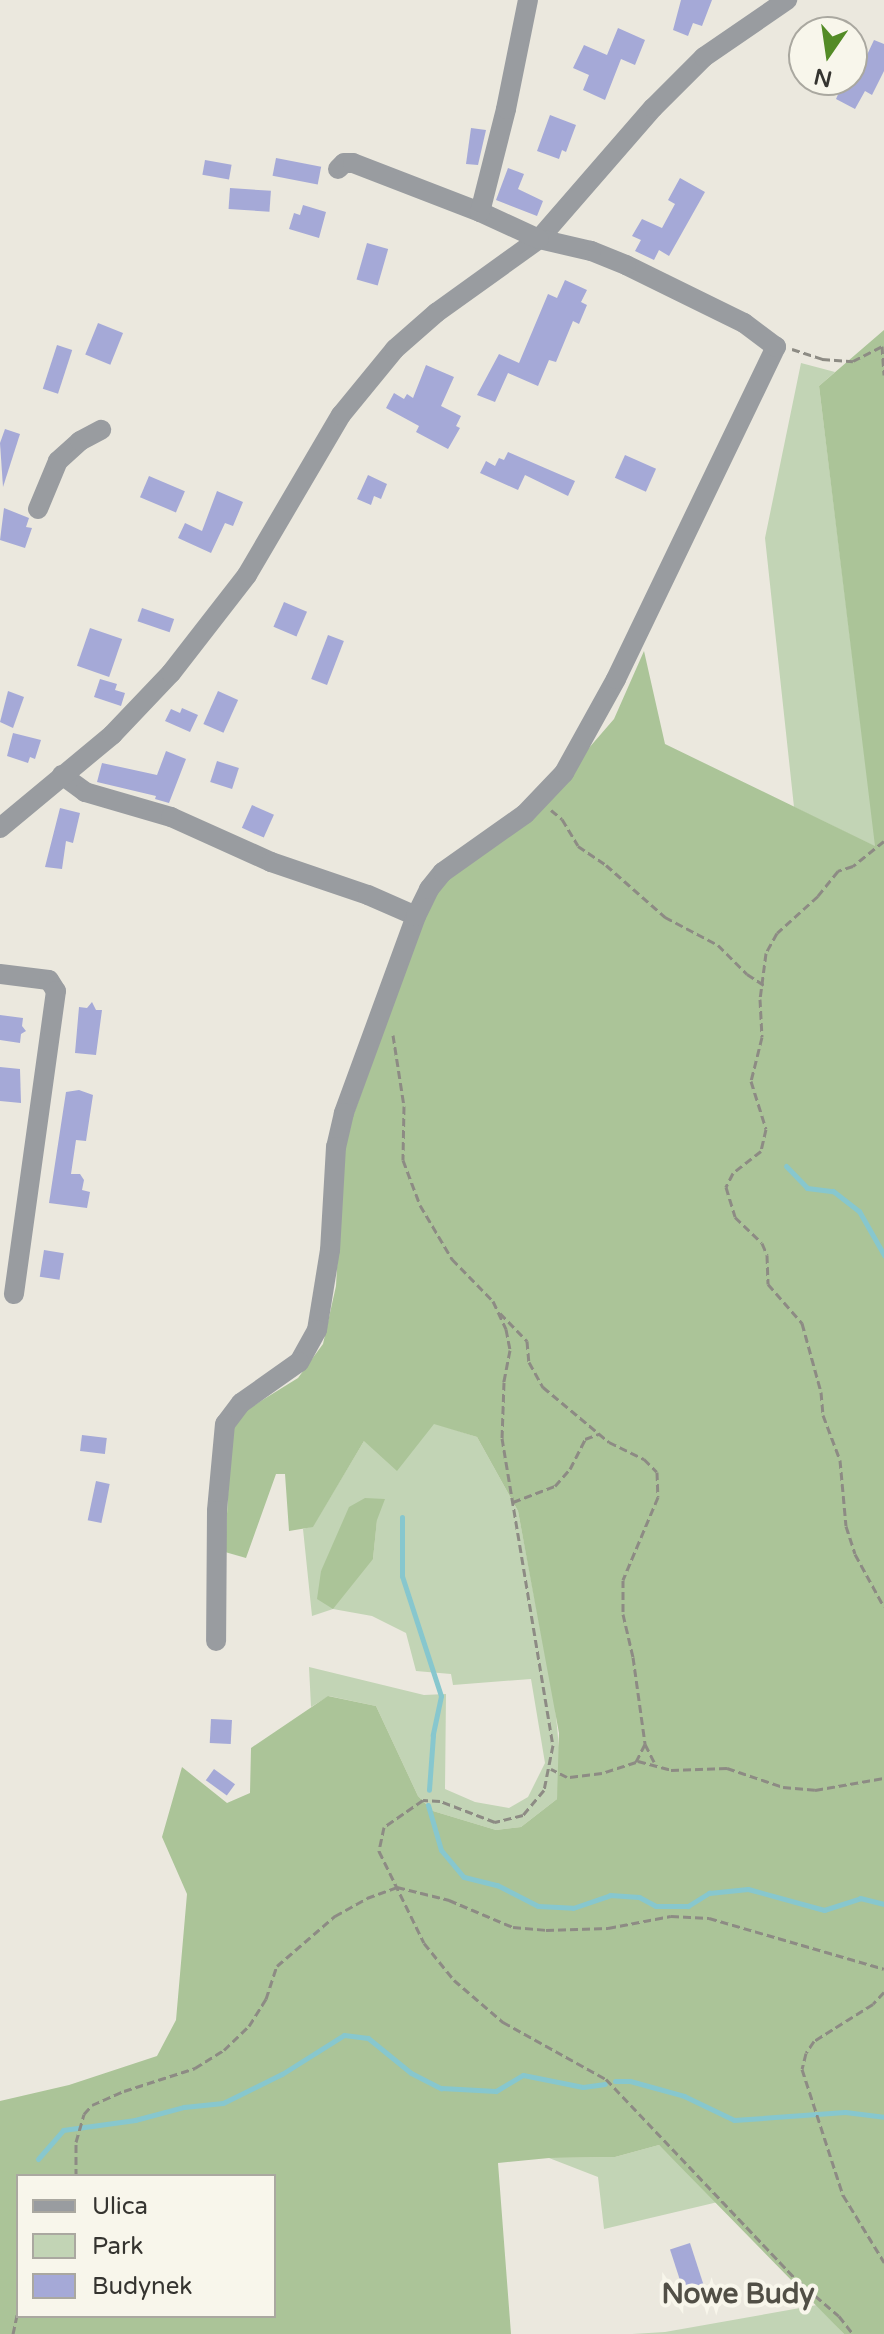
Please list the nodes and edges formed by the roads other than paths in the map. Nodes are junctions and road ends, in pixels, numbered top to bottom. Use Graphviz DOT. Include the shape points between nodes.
graph roads {
  1 [pos="528,0"];
  2 [pos="787,0"];
  3 [pos="338,169"];
  4 [pos="480,212"];
  5 [pos="539,239"];
  6 [pos="101,430"];
  7 [pos="38,509"];
  8 [pos="62,775"];
  9 [pos="0,828"];
  10 [pos="416,916"];
  11 [pos="0,974"];
  12 [pos="14,1294"];
  13 [pos="216,1641"];
  1 -- 4 [label="street"];
  2 -- 5 [label="street" via="704,57"];
  3 -- 4 [label="street" via="353,163"];
  4 -- 5 [label="street"];
  5 -- 8 [label="street" via="436,313 368,378 247,575 212,622 143,705"];
  5 -- 10 [label="street" via="626,265 744,323 776,347 583,743 542,798 443,872"];
  6 -- 7 [label="street" via="58,461"];
  8 -- 9 [label="street"];
  8 -- 10 [label="street" via="85,792 171,817 271,862"];
  10 -- 13 [label="street" via="344,1113 317,1330 299,1362 232,1410 225,1424 217,1511"];
  11 -- 12 [label="street" via="49,980 56,991"];
}
